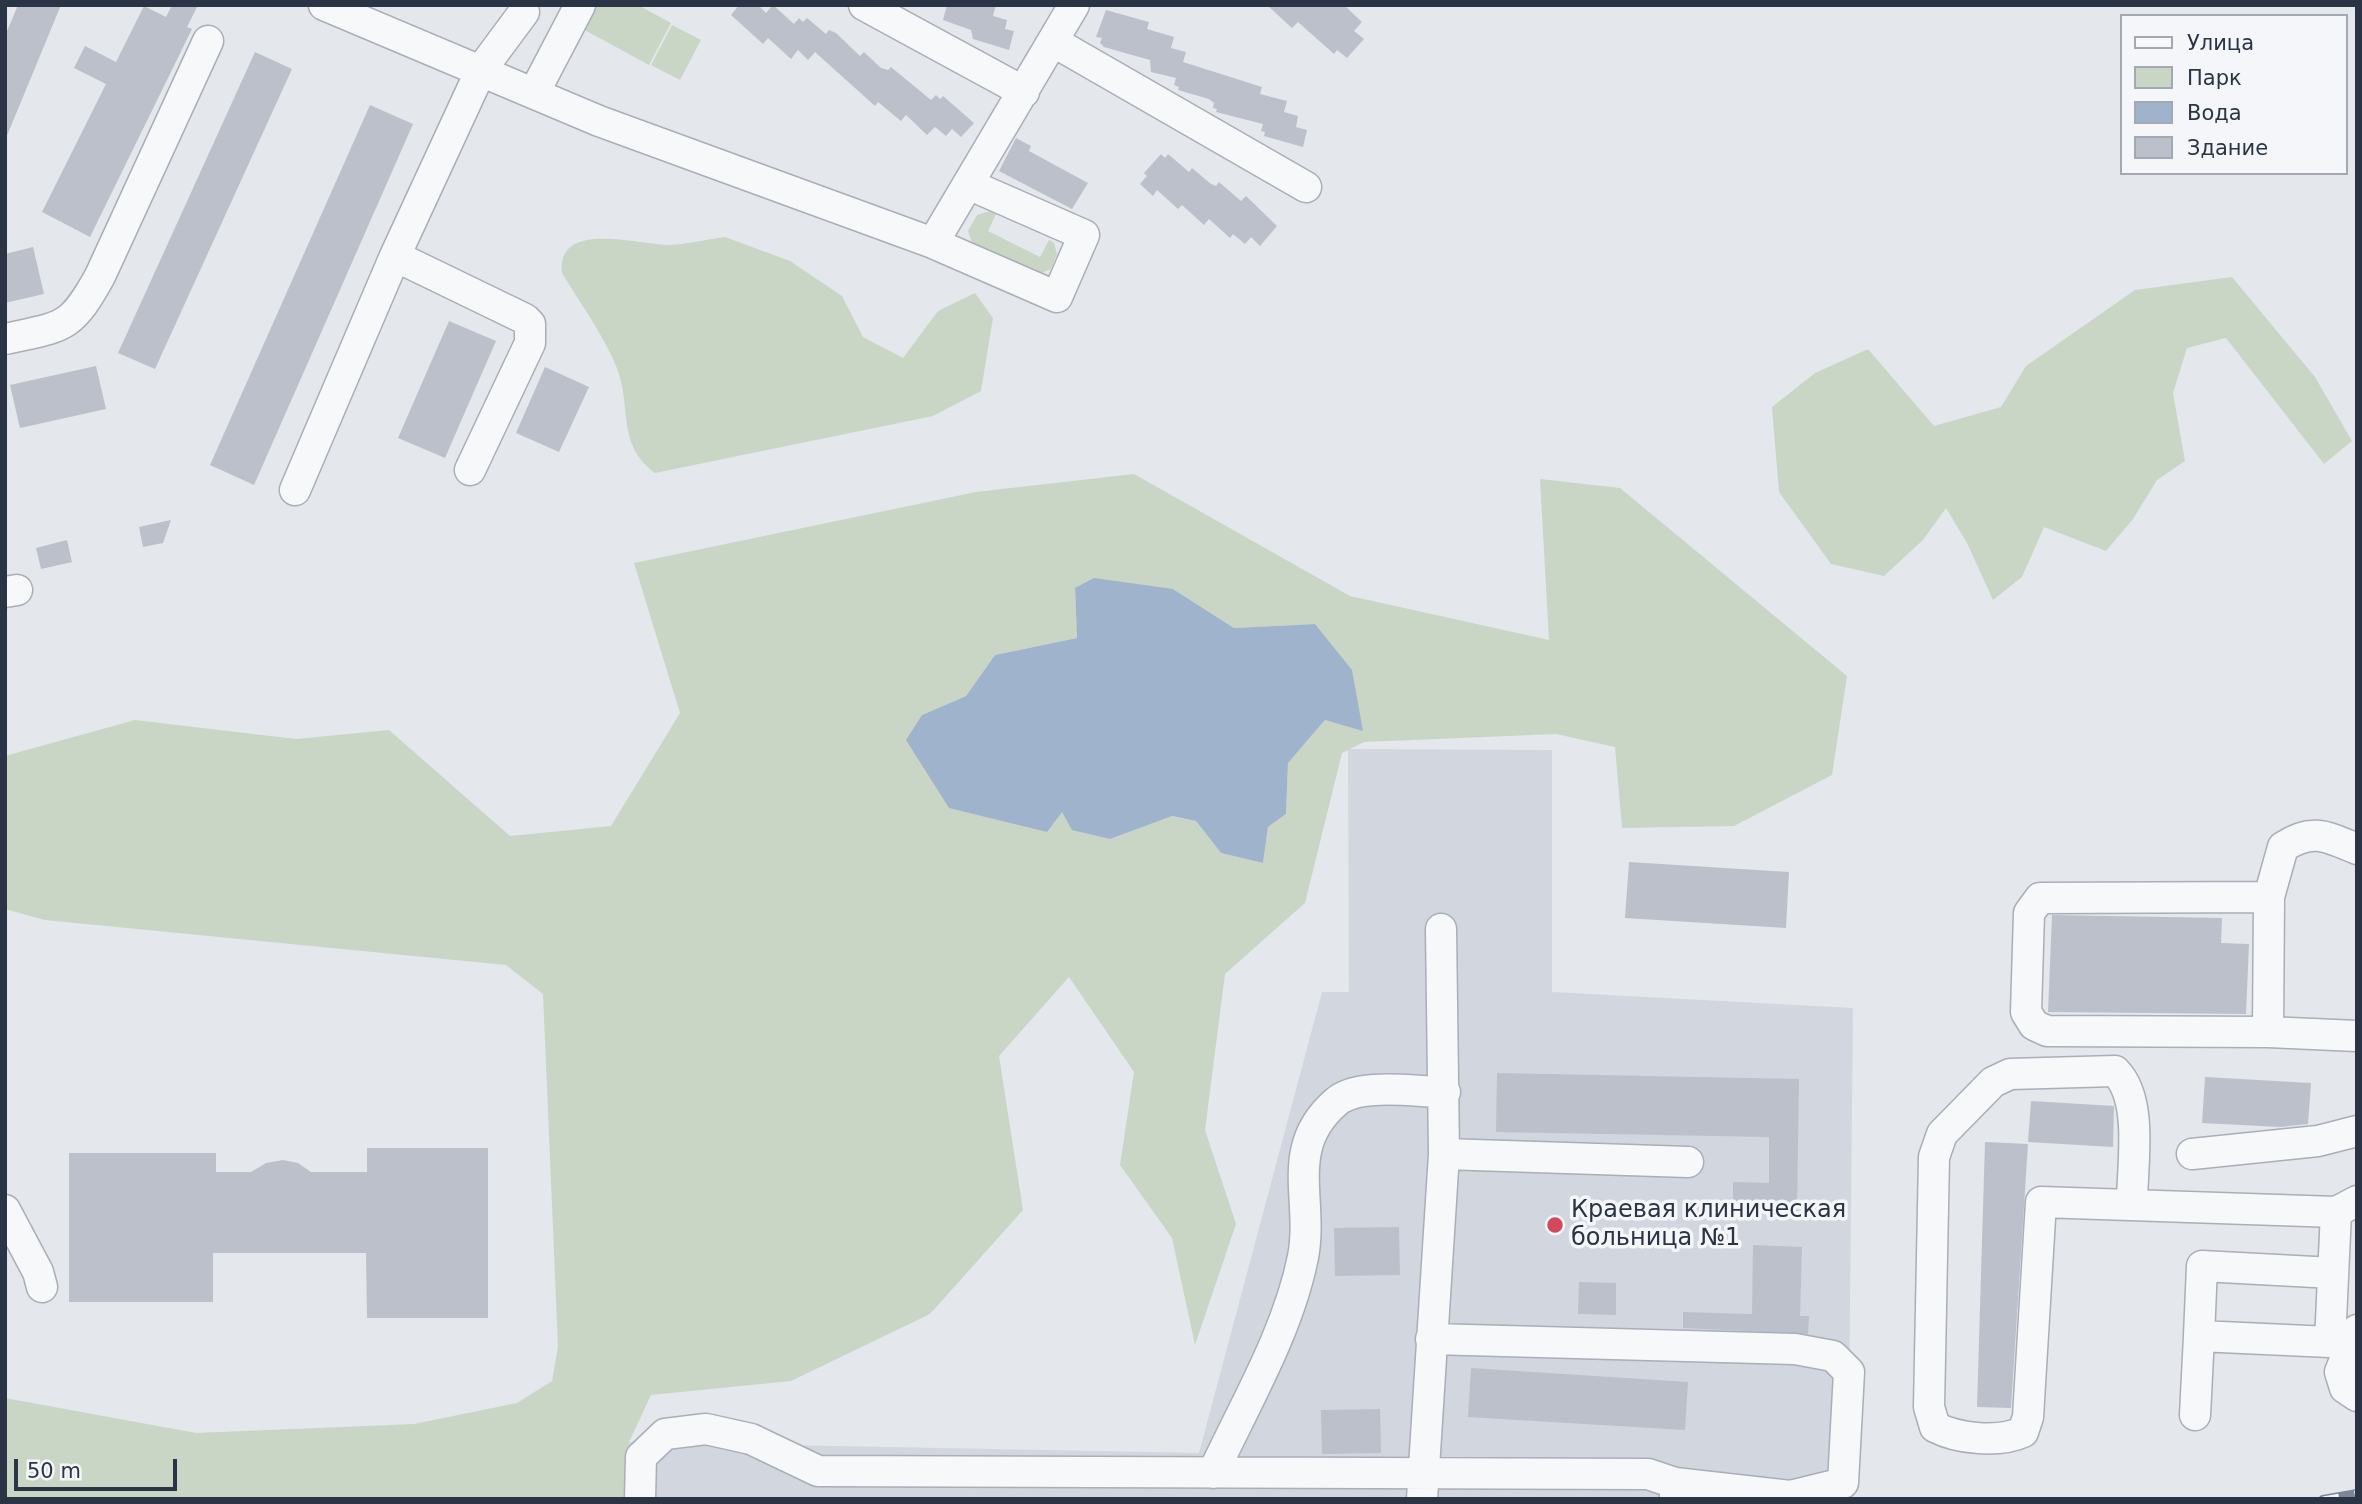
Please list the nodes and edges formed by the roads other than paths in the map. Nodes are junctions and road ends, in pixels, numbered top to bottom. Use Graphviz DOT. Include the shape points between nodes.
graph roads {
  1 [pos="324,5"];
  2 [pos="580,5"];
  3 [pos="864,5"];
  4 [pos="1074,5"];
  5 [pos="524,12"];
  6 [pos="208,41"];
  7 [pos="1054,42"];
  8 [pos="481,70"];
  9 [pos="1024,92"];
  10 [pos="534,93"];
  11 [pos="968,184"];
  12 [pos="1306,187"];
  13 [pos="933,243"];
  14 [pos="395,256"];
  15 [pos="5,339"];
  16 [pos="471,470"];
  17 [pos="295,490"];
  18 [pos="2357,849"];
  19 [pos="2269,897"];
  20 [pos="1441,929"];
  21 [pos="2268,1032"];
  22 [pos="2357,1036"];
  23 [pos="1445,1092"];
  24 [pos="2357,1131"];
  25 [pos="1444,1154"];
  26 [pos="2192,1154"];
  27 [pos="1688,1162"];
  28 [pos="2132,1204"];
  29 [pos="2346,1206"];
  30 [pos="5,1210"];
  31 [pos="2333,1273"];
  32 [pos="42,1287"];
  33 [pos="2357,1330"];
  34 [pos="2199,1336"];
  35 [pos="1431,1339"];
  36 [pos="2357,1395"];
  37 [pos="2195,1415"];
  38 [pos="1213,1473"];
  39 [pos="1422,1486"];
  40 [pos="1675,1491"];
  41 [pos="1843,1491"];
  42 [pos="640,1499"];
  1 -- 8 [label="lane"];
  2 -- 10 [label="lane"];
  3 -- 9 [label="lane"];
  4 -- 7 [label="lane"];
  5 -- 8 [label="lane"];
  6 -- 15 [label="lane" via="81,309 52,329"];
  7 -- 9 [label="lane"];
  7 -- 12 [label="lane"];
  8 -- 10 [label="lane"];
  8 -- 14 [label="lane"];
  9 -- 11 [label="lane"];
  10 -- 13 [label="lane"];
  11 -- 13 [label="lane"];
  11 -- 13 [label="lane" via="1084,235 1056,298"];
  14 -- 16 [label="lane" via="530,324 530,343"];
  14 -- 17 [label="lane"];
  18 -- 19 [label="lane" via="2325,836 2301,836 2283,847"];
  19 -- 21 [label="lane"];
  19 -- 21 [label="lane" via="2040,898 2029,913 2026,1012 2034,1025 2047,1031"];
  20 -- 23 [label="lane"];
  21 -- 22 [label="lane"];
  23 -- 25 [label="lane"];
  23 -- 38 [label="lane" via="1362,1090 1338,1100 1317,1122 1305,1147 1303,1255 1288,1310"];
  24 -- 26 [label="lane" via="2318,1141"];
  25 -- 27 [label="lane"];
  25 -- 35 [label="lane"];
  28 -- 28 [label="lane" via="2133,1101 2126,1081 2115,1071 2010,1074 1993,1082 1942,1134 1934,1157 1929,1407 1936,1427 1948,1433 2008,1439 2022,1433 2028,1417 2041,1202"];
  28 -- 29 [label="lane"];
  29 -- 31 [label="lane"];
  30 -- 32 [label="lane"];
  31 -- 34 [label="lane" via="2330,1342"];
  31 -- 34 [label="lane" via="2202,1266"];
  33 -- 36 [label="lane" via="2340,1372 2345,1388"];
  34 -- 37 [label="lane"];
  35 -- 39 [label="lane"];
  35 -- 41 [label="lane" via="1795,1349 1833,1356 1849,1372"];
  38 -- 39 [label="lane"];
  38 -- 42 [label="lane" via="818,1471 751,1440 706,1429 665,1434 641,1457"];
  39 -- 40 [label="lane" via="1648,1474"];
  40 -- 41 [label="lane" via="1790,1496"];
}
